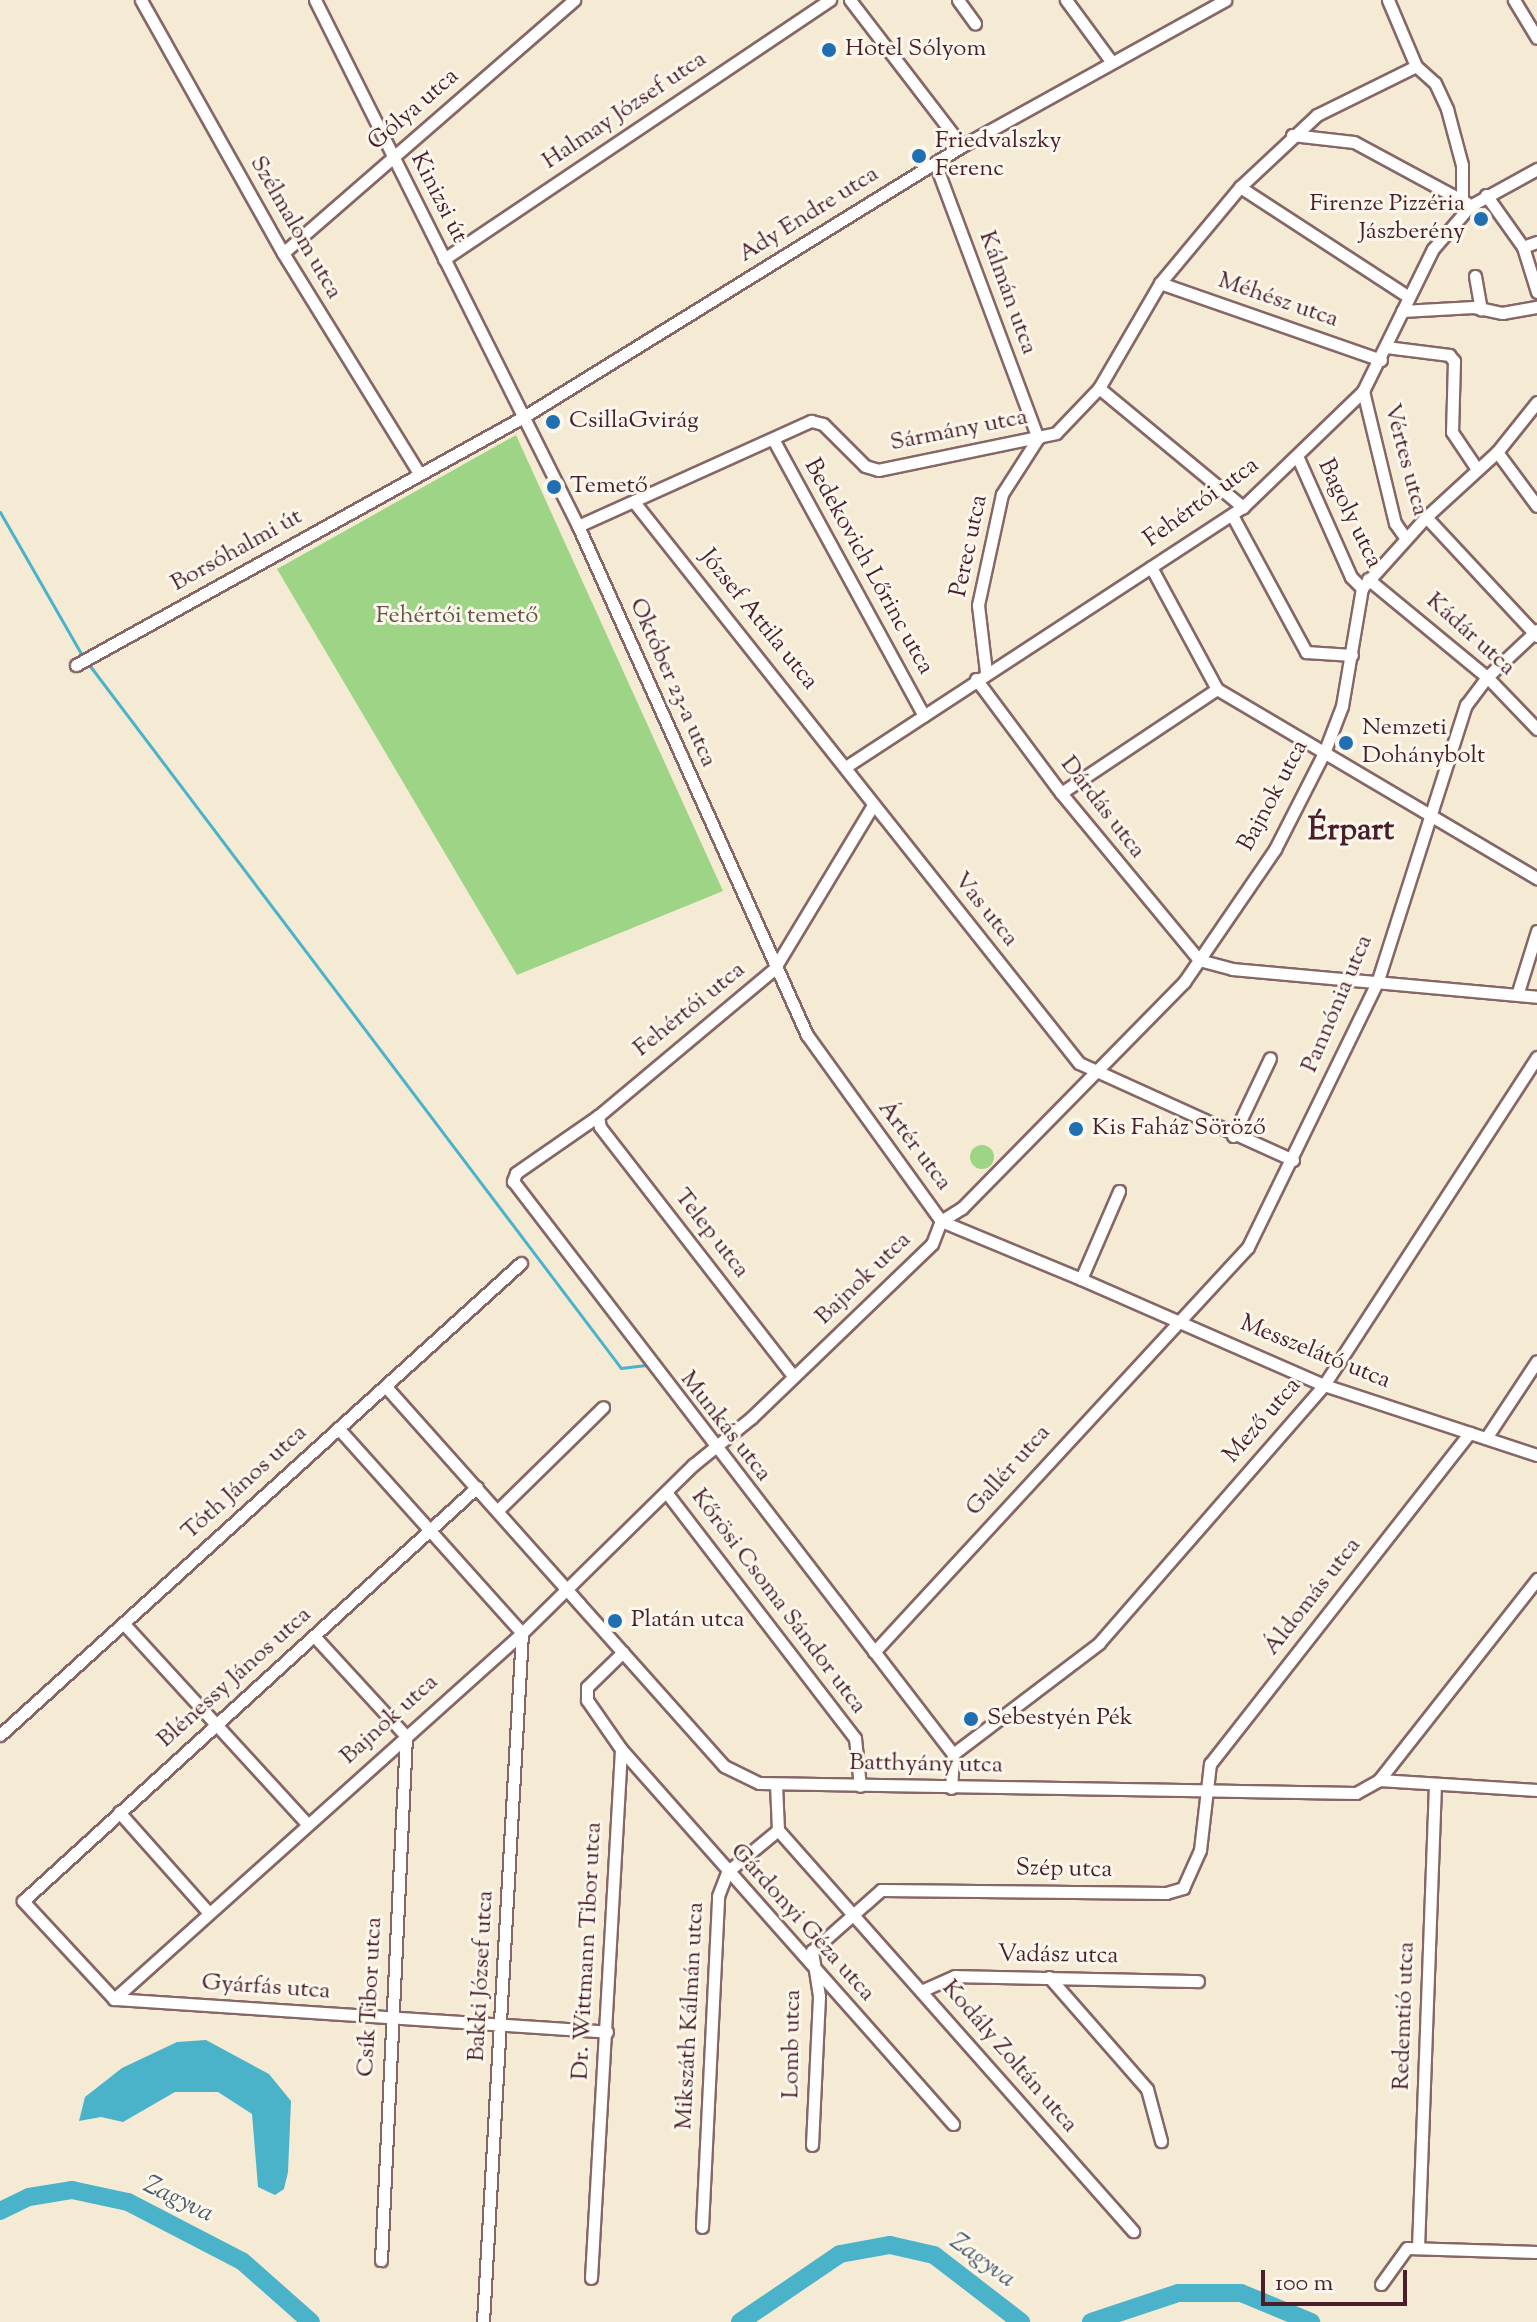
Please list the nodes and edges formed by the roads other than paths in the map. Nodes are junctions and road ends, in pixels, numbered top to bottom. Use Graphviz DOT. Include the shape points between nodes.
graph roads {
  1 [pos="141,0"];
  2 [pos="315,0"];
  3 [pos="574,0"];
  4 [pos="830,0"];
  5 [pos="850,0"];
  6 [pos="958,0"];
  7 [pos="1066,0"];
  8 [pos="1225,0"];
  9 [pos="1388,0"];
  10 [pos="1514,0"];
  11 [pos="975,23"];
  12 [pos="1537,38"];
  13 [pos="1110,60"];
  14 [pos="1416,66"];
  15 [pos="1292,135"];
  16 [pos="962,146"];
  17 [pos="393,158"];
  18 [pos="935,163"];
  19 [pos="1537,169"];
  20 [pos="1240,187"];
  21 [pos="1486,195"];
  22 [pos="1466,202"];
  23 [pos="1537,242"];
  24 [pos="1523,247"];
  25 [pos="283,253"];
  26 [pos="444,259"];
  27 [pos="1475,276"];
  28 [pos="1160,283"];
  29 [pos="1537,292"];
  30 [pos="1407,296"];
  31 [pos="1537,307"];
  32 [pos="1481,309"];
  33 [pos="1402,311"];
  34 [pos="1386,347"];
  35 [pos="1381,360"];
  36 [pos="1099,388"];
  37 [pos="1363,391"];
  38 [pos="1537,402"];
  39 [pos="525,416"];
  40 [pos="1038,438"];
  41 [pos="773,439"];
  42 [pos="1497,452"];
  43 [pos="1298,458"];
  44 [pos="1477,469"];
  45 [pos="419,473"];
  46 [pos="634,502"];
  47 [pos="1537,506"];
  48 [pos="1243,507"];
  49 [pos="1232,515"];
  50 [pos="1426,517"];
  51 [pos="578,526"];
  52 [pos="1406,539"];
  53 [pos="1151,567"];
  54 [pos="1365,583"];
  55 [pos="1536,633"];
  56 [pos="1352,655"];
  57 [pos="76,665"];
  58 [pos="981,675"];
  59 [pos="1487,677"];
  60 [pos="1217,689"];
  61 [pos="924,716"];
  62 [pos="1537,729"];
  63 [pos="1324,753"];
  64 [pos="847,766"];
  65 [pos="1061,793"];
  66 [pos="873,805"];
  67 [pos="1429,816"];
  68 [pos="1537,878"];
  69 [pos="1537,931"];
  70 [pos="1199,960"];
  71 [pos="774,969"];
  72 [pos="1378,980"];
  73 [pos="1518,992"];
  74 [pos="1537,997"];
  75 [pos="1537,1057"];
  76 [pos="1270,1058"];
  77 [pos="1096,1073"];
  78 [pos="598,1116"];
  79 [pos="1233,1136"];
  80 [pos="1293,1160"];
  81 [pos="1119,1191"];
  82 [pos="941,1221"];
  83 [pos="521,1263"];
  84 [pos="1081,1279"];
  85 [pos="1176,1319"];
  86 [pos="1537,1361"];
  87 [pos="794,1377"];
  88 [pos="1324,1385"];
  89 [pos="387,1388"];
  90 [pos="603,1407"];
  91 [pos="338,1428"];
  92 [pos="1470,1433"];
  93 [pos="1486,1438"];
  94 [pos="713,1448"];
  95 [pos="1537,1455"];
  96 [pos="477,1487"];
  97 [pos="666,1492"];
  98 [pos="498,1510"];
  99 [pos="427,1530"];
  100 [pos="1537,1579"];
  101 [pos="567,1587"];
  102 [pos="124,1624"];
  103 [pos="522,1633"];
  104 [pos="314,1636"];
  105 [pos="623,1652"];
  106 [pos="874,1652"];
  107 [pos="217,1722"];
  108 [pos="0,1735"];
  109 [pos="406,1736"];
  110 [pos="621,1749"];
  111 [pos="953,1754"];
  112 [pos="1379,1780"];
  113 [pos="776,1784"];
  114 [pos="1435,1785"];
  115 [pos="860,1786"];
  116 [pos="951,1788"];
  117 [pos="1537,1790"];
  118 [pos="1204,1793"];
  119 [pos="119,1812"];
  120 [pos="307,1824"];
  121 [pos="778,1830"];
  122 [pos="727,1872"];
  123 [pos="852,1912"];
  124 [pos="209,1913"];
  125 [pos="813,1967"];
  126 [pos="1049,1977"];
  127 [pos="1198,1981"];
  128 [pos="921,1991"];
  129 [pos="114,1999"];
  130 [pos="392,2019"];
  131 [pos="502,2026"];
  132 [pos="607,2032"];
  133 [pos="953,2124"];
  134 [pos="1161,2141"];
  135 [pos="812,2145"];
  136 [pos="702,2227"];
  137 [pos="1133,2231"];
  138 [pos="1418,2248"];
  139 [pos="1537,2252"];
  140 [pos="381,2260"];
  141 [pos="591,2278"];
  142 [pos="1381,2284"];
  143 [pos="483,2322"];
  1 -- 25 [label="street, Szélmalom utca"];
  2 -- 17 [label="street, Kinizsi út"];
  3 -- 17 [label="street, Gólya utca"];
  4 -- 26 [label="street, Halmay József utca"];
  5 -- 16 [label="street"];
  6 -- 11 [label="street"];
  7 -- 13 [label="street"];
  8 -- 13 [label="street, Ady Endre utca"];
  9 -- 14 [label="street"];
  10 -- 12 [label="street"];
  13 -- 16 [label="street, Ady Endre utca"];
  14 -- 15 [label="street, Sármány utca" via="1317,115"];
  14 -- 22 [label="street" via="1430,77 1447,109"];
  15 -- 20 [label="street, Sármány utca"];
  15 -- 22 [label="street" via="1354,142"];
  16 -- 18 [label="street, Ady Endre utca"];
  17 -- 25 [label="street, Gólya utca"];
  17 -- 26 [label="street, Kinizsi út"];
  18 -- 39 [label="street, Ady Endre utca"];
  18 -- 40 [label="street, Kálmán utca"];
  19 -- 21 [label="street, Fehértói utca"];
  20 -- 28 [label="street, Sármány utca"];
  20 -- 30 [label="street"];
  21 -- 22 [label="street, Fehértói utca"];
  21 -- 24 [label="street"];
  22 -- 30 [label="street, Fehértói utca"];
  23 -- 24 [label="street"];
  24 -- 29 [label="street"];
  25 -- 45 [label="street, Szélmalom utca"];
  26 -- 39 [label="street, Kinizsi út"];
  27 -- 32 [label="street"];
  28 -- 35 [label="street, Méhész utca"];
  28 -- 36 [label="street, Sármány utca"];
  30 -- 33 [label="street, Fehértói utca"];
  31 -- 32 [label="street" via="1502,313"];
  32 -- 33 [label="street"];
  33 -- 34 [label="street, Fehértói utca"];
  34 -- 35 [label="street, Fehértói utca"];
  34 -- 44 [label="street" via="1449,355 1454,361 1452,432"];
  35 -- 37 [label="street, Fehértói utca"];
  36 -- 40 [label="street, Sármány utca" via="1056,433"];
  36 -- 48 [label="street"];
  37 -- 43 [label="street, Fehértói utca"];
  37 -- 52 [label="street, Vértes utca" via="1395,523"];
  38 -- 42 [label="street"];
  39 -- 45 [label="street, Ady Endre utca"];
  39 -- 51 [label="street, Október 23-a utca"];
  40 -- 41 [label="street, Sármány utca" via="878,470 865,466 823,424 811,421"];
  40 -- 58 [label="street, Perec utca" via="1002,494 978,605"];
  41 -- 46 [label="street, Sármány utca"];
  41 -- 61 [label="street, Bedekovich Lőrinc utca"];
  42 -- 44 [label="street"];
  42 -- 47 [label="street"];
  43 -- 48 [label="street, Fehértói utca"];
  43 -- 54 [label="street, Bagoly utca" via="1351,577"];
  44 -- 50 [label="street"];
  45 -- 57 [label="street, Borsóhalmi út"];
  46 -- 51 [label="street, Sármány utca"];
  46 -- 64 [label="street, József Attila utca"];
  48 -- 49 [label="street, Fehértói utca"];
  49 -- 53 [label="street, Fehértói utca"];
  49 -- 56 [label="street" via="1306,652"];
  50 -- 52 [label="street"];
  50 -- 55 [label="street"];
  51 -- 71 [label="street, Október 23-a utca"];
  52 -- 54 [label="street"];
  53 -- 58 [label="street, Fehértói utca"];
  53 -- 60 [label="street"];
  54 -- 56 [label="street, Bajnok utca"];
  54 -- 59 [label="street, Kádár utca"];
  55 -- 59 [label="street, Pannónia utca"];
  56 -- 63 [label="street, Bajnok utca" via="1342,706"];
  58 -- 61 [label="street, Fehértói utca"];
  58 -- 65 [label="street, Dárdás utca"];
  59 -- 62 [label="street, Kádár utca"];
  59 -- 67 [label="street, Pannónia utca" via="1462,716"];
  60 -- 63 [label="street"];
  60 -- 65 [label="street"];
  61 -- 64 [label="street, Fehértói utca"];
  63 -- 67 [label="street"];
  63 -- 70 [label="street, Bajnok utca" via="1275,849"];
  64 -- 66 [label="street, Vas utca"];
  65 -- 70 [label="street, Dárdás utca"];
  66 -- 71 [label="street, Fehértói utca"];
  66 -- 77 [label="street, Vas utca" via="1079,1063"];
  67 -- 68 [label="street"];
  67 -- 72 [label="street, Pannónia utca"];
  69 -- 73 [label="street"];
  70 -- 72 [label="street" via="1232,969"];
  70 -- 77 [label="street, Bajnok utca"];
  71 -- 78 [label="street, Fehértói utca"];
  71 -- 82 [label="street, Ártér utca" via="807,1035"];
  72 -- 73 [label="street"];
  72 -- 80 [label="street, Pannónia utca"];
  73 -- 74 [label="street"];
  75 -- 88 [label="street, Mező utca"];
  76 -- 79 [label="street"];
  77 -- 79 [label="street, Vas utca"];
  77 -- 82 [label="street, Bajnok utca" via="962,1208"];
  78 -- 87 [label="street, Telep utca" via="600,1127"];
  78 -- 94 [label="street, Munkás utca" via="516,1173 515,1190"];
  79 -- 80 [label="street, Vas utca"];
  80 -- 85 [label="street, Pannónia utca" via="1248,1247"];
  81 -- 84 [label="street"];
  82 -- 84 [label="street, Ártér utca"];
  82 -- 87 [label="street, Bajnok utca" via="932,1244"];
  83 -- 89 [label="street, Tóth János utca"];
  84 -- 85 [label="street, Messzelátó utca"];
  85 -- 88 [label="street, Messzelátó utca"];
  85 -- 106 [label="street, Gallér utca"];
  86 -- 93 [label="street"];
  87 -- 94 [label="street, Bajnok utca"];
  88 -- 92 [label="street, Messzelátó utca"];
  88 -- 111 [label="street, Mező utca" via="1099,1643"];
  89 -- 91 [label="street, Tóth János utca"];
  89 -- 96 [label="street, Batthyány utca"];
  90 -- 98 [label="street"];
  91 -- 99 [label="street"];
  91 -- 102 [label="street, Tóth János utca"];
  92 -- 93 [label="street, Messzelátó utca"];
  92 -- 118 [label="street, Áldomás utca" via="1210,1764"];
  93 -- 95 [label="street, Messzelátó utca"];
  94 -- 97 [label="street, Bajnok utca"];
  94 -- 106 [label="street, Munkás utca"];
  96 -- 98 [label="street, Batthyány utca"];
  96 -- 99 [label="street, Blénessy János utca"];
  97 -- 101 [label="street, Bajnok utca"];
  97 -- 115 [label="street, Kőrösi Csoma Sándor utca" via="855,1738"];
  98 -- 101 [label="street, Batthyány utca"];
  99 -- 103 [label="street"];
  99 -- 104 [label="street, Blénessy János utca"];
  100 -- 112 [label="street"];
  101 -- 103 [label="street, Bajnok utca"];
  101 -- 105 [label="street, Batthyány utca"];
  102 -- 107 [label="street"];
  102 -- 108 [label="street, Tóth János utca"];
  103 -- 109 [label="street, Bajnok utca"];
  103 -- 131 [label="street, Bakki József utca"];
  104 -- 107 [label="street, Blénessy János utca"];
  104 -- 109 [label="street"];
  105 -- 110 [label="street" via="587,1687 587,1700"];
  105 -- 113 [label="street, Batthyány utca" via="724,1766 741,1778"];
  106 -- 111 [label="street, Munkás utca"];
  107 -- 119 [label="street, Blénessy János utca"];
  107 -- 120 [label="street"];
  109 -- 120 [label="street, Bajnok utca"];
  109 -- 130 [label="street, Csík Tibor utca"];
  110 -- 122 [label="street, Gárdonyi Géza utca"];
  110 -- 132 [label="street, Dr. Wittmann Tibor utca"];
  111 -- 116 [label="street"];
  112 -- 114 [label="street"];
  112 -- 118 [label="street, Batthyány utca" via="1339,1795"];
  113 -- 115 [label="street, Batthyány utca"];
  113 -- 121 [label="street"];
  114 -- 117 [label="street"];
  114 -- 138 [label="street, Redemtió utca"];
  115 -- 116 [label="street, Batthyány utca"];
  116 -- 118 [label="street, Batthyány utca"];
  118 -- 123 [label="street, Szép utca" via="1200,1850 1183,1888 1166,1893 881,1890"];
  119 -- 124 [label="street"];
  119 -- 129 [label="street, Blénessy János utca" via="23,1901"];
  120 -- 124 [label="street, Bajnok utca"];
  121 -- 122 [label="street, Mikszáth Kálmán utca"];
  121 -- 123 [label="street"];
  122 -- 125 [label="street, Gárdonyi Géza utca"];
  122 -- 136 [label="street, Mikszáth Kálmán utca" via="718,1896"];
  123 -- 125 [label="street, Lomb utca" via="812,1951"];
  123 -- 128 [label="street, Kodály Zoltán utca"];
  124 -- 129 [label="street, Bajnok utca"];
  125 -- 133 [label="street, Gárdonyi Géza utca"];
  125 -- 135 [label="street, Lomb utca" via="819,1996"];
  126 -- 127 [label="street, Vadász utca"];
  126 -- 128 [label="street, Vadász utca" via="955,1976"];
  126 -- 134 [label="street" via="1147,2089"];
  128 -- 137 [label="street, Kodály Zoltán utca"];
  129 -- 130 [label="street, Gyárfás utca"];
  130 -- 131 [label="street, Gyárfás utca"];
  130 -- 140 [label="street, Csík Tibor utca"];
  131 -- 132 [label="street, Gyárfás utca"];
  131 -- 143 [label="street, Bakki József utca"];
  132 -- 141 [label="street, Dr. Wittmann Tibor utca"];
  138 -- 139 [label="street"];
  138 -- 142 [label="street" via="1398,2255"];
}
